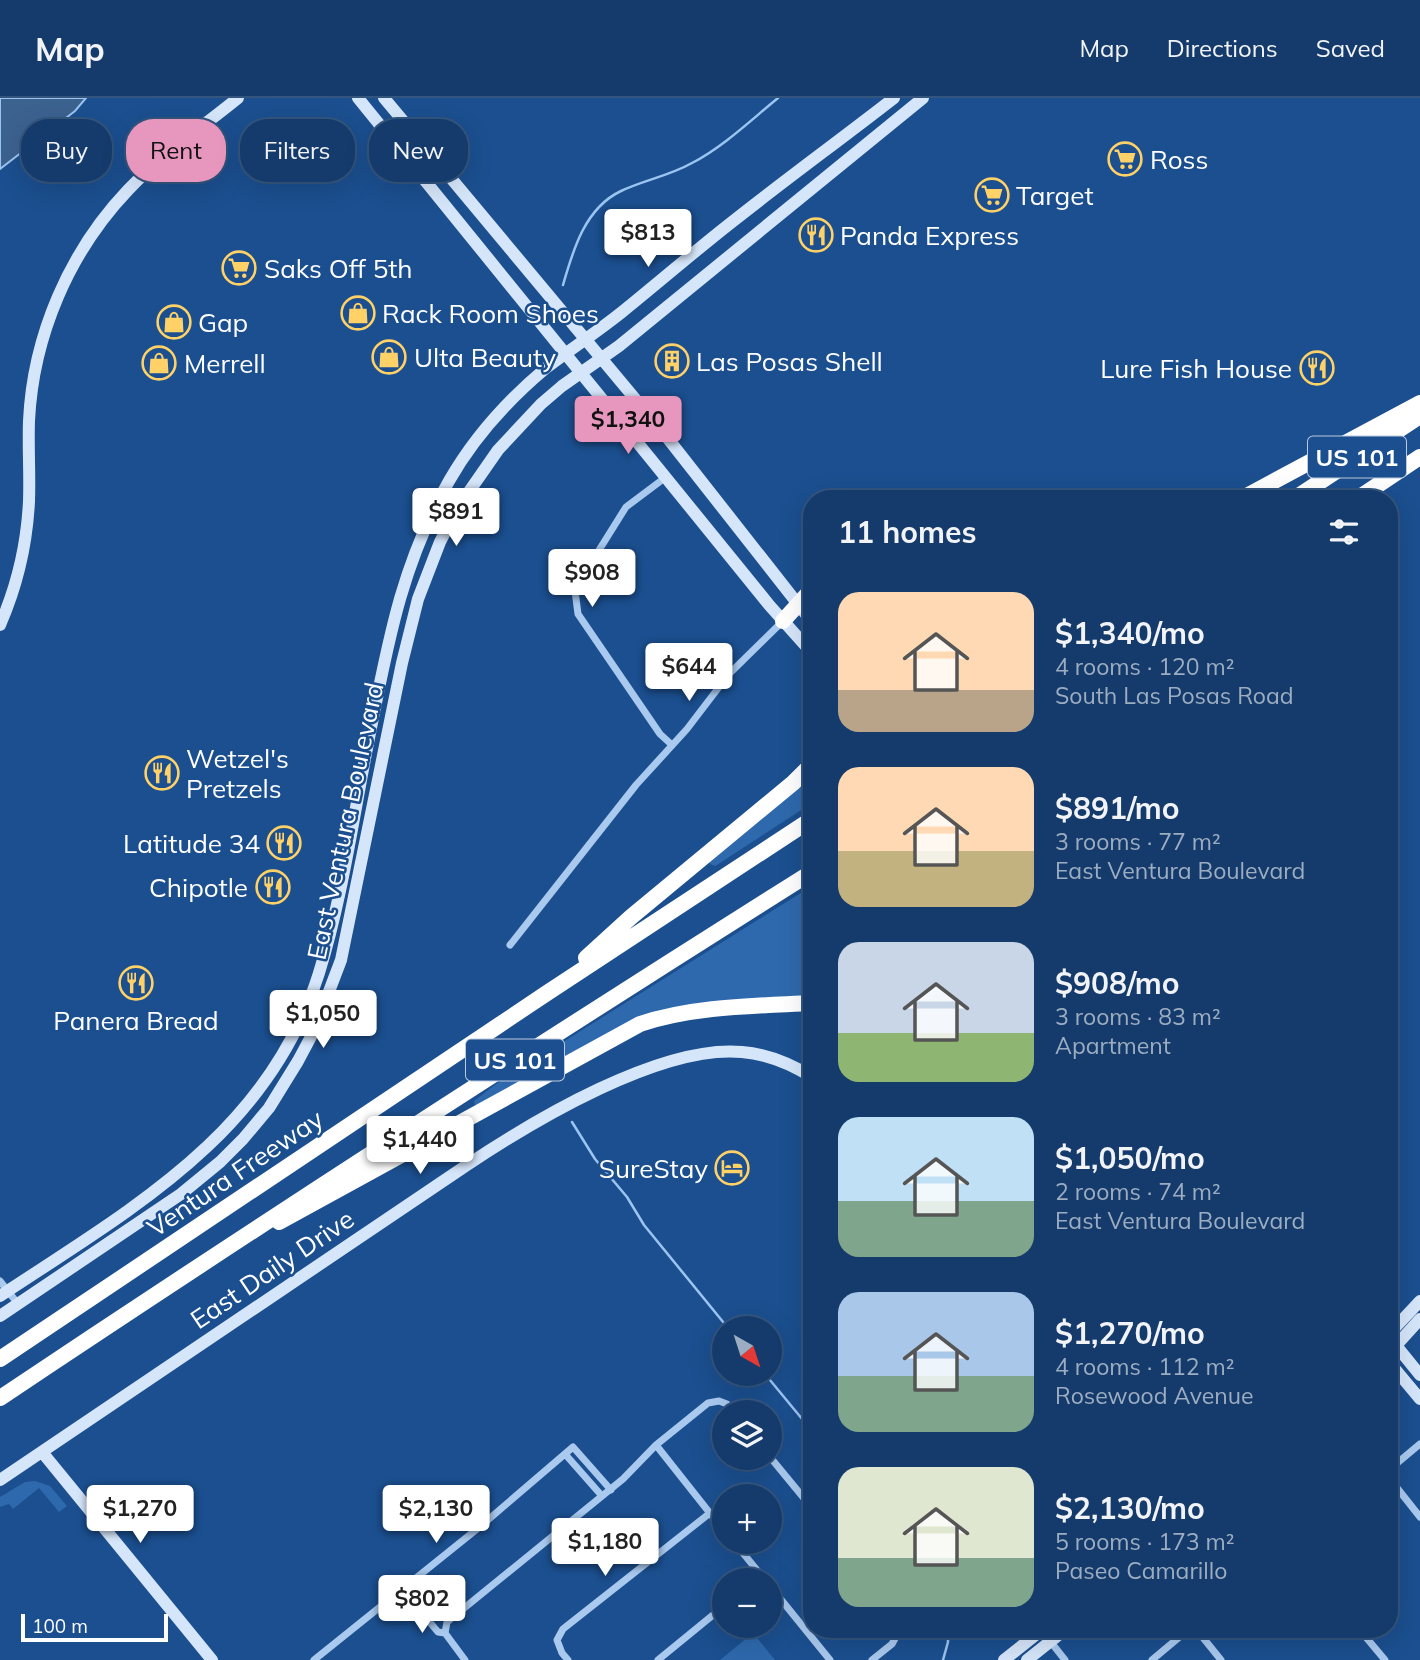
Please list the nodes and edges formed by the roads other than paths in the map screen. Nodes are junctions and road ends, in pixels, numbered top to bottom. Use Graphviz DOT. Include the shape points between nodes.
graph roads {
  1 [pos="238,98"];
  2 [pos="358,98"];
  3 [pos="375,98"];
  4 [pos="894,98"];
  5 [pos="923,98"];
  6 [pos="388,103"];
  7 [pos="585,340"];
  8 [pos="567,354"];
  9 [pos="602,359"];
  10 [pos="582,372"];
  11 [pos="1420,402"];
  12 [pos="1420,416"];
  13 [pos="1420,457"];
  14 [pos="666,477"];
  15 [pos="1258,490"];
  16 [pos="1308,490"];
  17 [pos="1370,490"];
  18 [pos="803,599"];
  19 [pos="798,604"];
  20 [pos="803,610"];
  21 [pos="783,621"];
  22 [pos="0,625"];
  23 [pos="803,643"];
  24 [pos="672,745"];
  25 [pos="803,773"];
  26 [pos="803,825"];
  27 [pos="803,878"];
  28 [pos="510,945"];
  29 [pos="547,993"];
  30 [pos="803,1004"];
  31 [pos="803,1072"];
  32 [pos="220,1251"];
  33 [pos="3,1289"];
  34 [pos="1420,1301"];
  35 [pos="18,1304"];
  36 [pos="0,1316"];
  37 [pos="1420,1319"];
  38 [pos="1398,1324"];
  39 [pos="1398,1339"];
  40 [pos="1398,1352"];
  41 [pos="0,1359"];
  42 [pos="1398,1373"];
  43 [pos="1420,1375"];
  44 [pos="0,1398"];
  45 [pos="1420,1399"];
  46 [pos="712,1401"];
  47 [pos="1420,1444"];
  48 [pos="656,1446"];
  49 [pos="42,1452"];
  50 [pos="565,1454"];
  51 [pos="1398,1462"];
  52 [pos="781,1470"];
  53 [pos="0,1480"];
  54 [pos="1398,1489"];
  55 [pos="611,1490"];
  56 [pos="602,1496"];
  57 [pos="803,1497"];
  58 [pos="710,1513"];
  59 [pos="712,1516"];
  60 [pos="1420,1517"];
  61 [pos="782,1601"];
  62 [pos="416,1606"];
  63 [pos="712,1616"];
  64 [pos="803,1627"];
  65 [pos="445,1633"];
  66 [pos="812,1638"];
  67 [pos="895,1638"];
  68 [pos="1032,1638"];
  69 [pos="1048,1638"];
  70 [pos="1056,1638"];
  71 [pos="1178,1638"];
  72 [pos="1203,1638"];
  73 [pos="1367,1638"];
  74 [pos="1051,1642"];
  75 [pos="212,1660"];
  76 [pos="314,1660"];
  77 [pos="465,1660"];
  78 [pos="568,1660"];
  79 [pos="659,1660"];
  80 [pos="830,1660"];
  81 [pos="872,1660"];
  82 [pos="1004,1660"];
  83 [pos="1027,1660"];
  84 [pos="1065,1660"];
  85 [pos="1152,1660"];
  86 [pos="1221,1660"];
  87 [pos="1385,1660"];
  1 -- 22 [label="main road" via="127,191 68,275 46,328 36,368 29,420 26,534"];
  2 -- 8 [label="main road"];
  3 -- 6 [label="main road" via="380,104"];
  4 -- 7 [label="main road, East Ventura Boulevard"];
  5 -- 9 [label="main road, East Ventura Boulevard"];
  6 -- 7 [label="main road"];
  7 -- 8 [label="main road, East Ventura Boulevard"];
  7 -- 9 [label="main road"];
  8 -- 10 [label="main road"];
  8 -- 33 [label="main road, East Ventura Boulevard" via="530,383 474,444 451,477 415,548 391,629 328,940 309,999 280,1057 235,1118 174,1178"];
  9 -- 10 [label="main road, East Ventura Boulevard"];
  9 -- 19 [label="main road"];
  10 -- 14 [label="main road"];
  10 -- 35 [label="main road, East Ventura Boulevard" via="541,404 498,450 457,509 429,569 402,663 341,960 298,1062 269,1108 220,1162 181,1194"];
  11 -- 15 [label="highway"];
  12 -- 16 [label="highway, US 101"];
  13 -- 17 [label="highway, US 101"];
  14 -- 21 [label="main road"];
  14 -- 24 [label="street" via="626,508 581,579 575,602 590,632"];
  18 -- 19 [label="highway"];
  19 -- 20 [label="main road"];
  19 -- 21 [label="highway"];
  21 -- 23 [label="main road"];
  21 -- 24 [label="street" via="729,674"];
  24 -- 28 [label="street"];
  25 -- 29 [label="highway"];
  26 -- 29 [label="highway, Ventura Freeway / US 101"];
  27 -- 32 [label="highway, US 101"];
  29 -- 41 [label="highway, Ventura Freeway / US 101"];
  30 -- 32 [label="highway" via="698,1011 640,1024 300,1213"];
  31 -- 49 [label="main road, East Daily Drive" via="762,1055 717,1052 669,1062 602,1088 478,1157"];
  32 -- 44 [label="highway, US 101"];
  33 -- 35 [label="street"];
  34 -- 38 [label="main road"];
  35 -- 36 [label="main road, East Ventura Boulevard"];
  37 -- 39 [label="main road"];
  40 -- 43 [label="main road"];
  42 -- 45 [label="main road"];
  46 -- 48 [label="street"];
  47 -- 51 [label="street"];
  48 -- 55 [label="street"];
  48 -- 58 [label="street"];
  49 -- 53 [label="main road, East Daily Drive"];
  49 -- 75 [label="main road"];
  50 -- 55 [label="street" via="573,1447"];
  50 -- 56 [label="street"];
  50 -- 76 [label="street"];
  52 -- 57 [label="street"];
  54 -- 60 [label="street"];
  55 -- 56 [label="street"];
  56 -- 65 [label="street" via="447,1622"];
  58 -- 59 [label="street"];
  58 -- 78 [label="street" via="563,1629 557,1640"];
  61 -- 64 [label="street"];
  62 -- 65 [label="street" via="438,1632"];
  63 -- 79 [label="street"];
  65 -- 77 [label="street"];
  66 -- 80 [label="street"];
  67 -- 81 [label="street"];
  68 -- 82 [label="main road"];
  69 -- 74 [label="street"];
  70 -- 74 [label="main road"];
  71 -- 85 [label="street"];
  72 -- 86 [label="street"];
  73 -- 87 [label="street"];
  74 -- 83 [label="main road"];
  74 -- 84 [label="street"];
}
